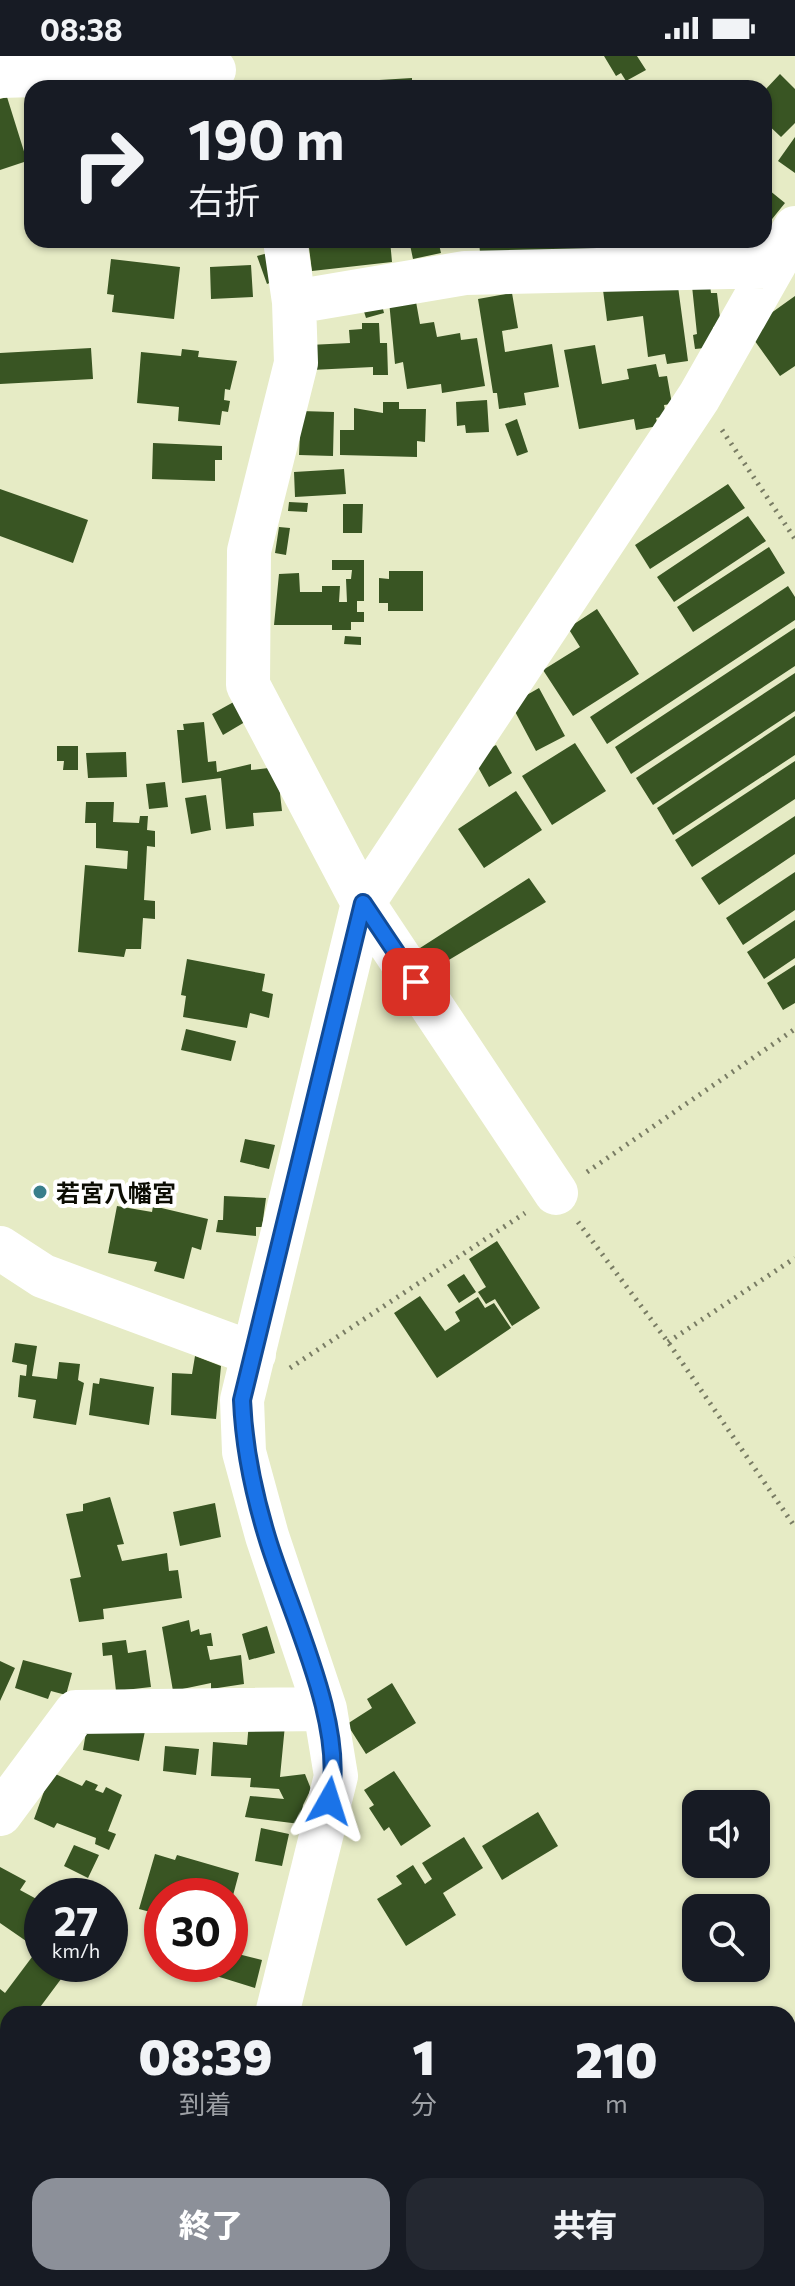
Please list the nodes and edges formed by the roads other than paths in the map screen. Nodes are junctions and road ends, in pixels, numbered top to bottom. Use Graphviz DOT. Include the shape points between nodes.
graph roads {
  1 [pos="217,71"];
  2 [pos="0,76"];
  3 [pos="795,228"];
  4 [pos="286,248"];
  5 [pos="771,266"];
  6 [pos="294,302"];
  7 [pos="363,903"];
  8 [pos="556,1193"];
  9 [pos="0,1248"];
  10 [pos="254,1354"];
  11 [pos="325,1709"];
  12 [pos="0,1814"];
  13 [pos="279,2006"];
  1 -- 2 [label="street"];
  3 -- 5 [label="street"];
  4 -- 6 [label="street"];
  5 -- 6 [label="street" via="465,273"];
  5 -- 7 [label="street" via="699,397"];
  6 -- 7 [label="street" via="296,363 249,551 248,685"];
  7 -- 8 [label="street"];
  7 -- 10 [label="street"];
  9 -- 10 [label="street" via="43,1276"];
  10 -- 11 [label="street" via="242,1400 244,1452"];
  11 -- 12 [label="street" via="76,1712"];
  11 -- 13 [label="street" via="336,1776"];
}
